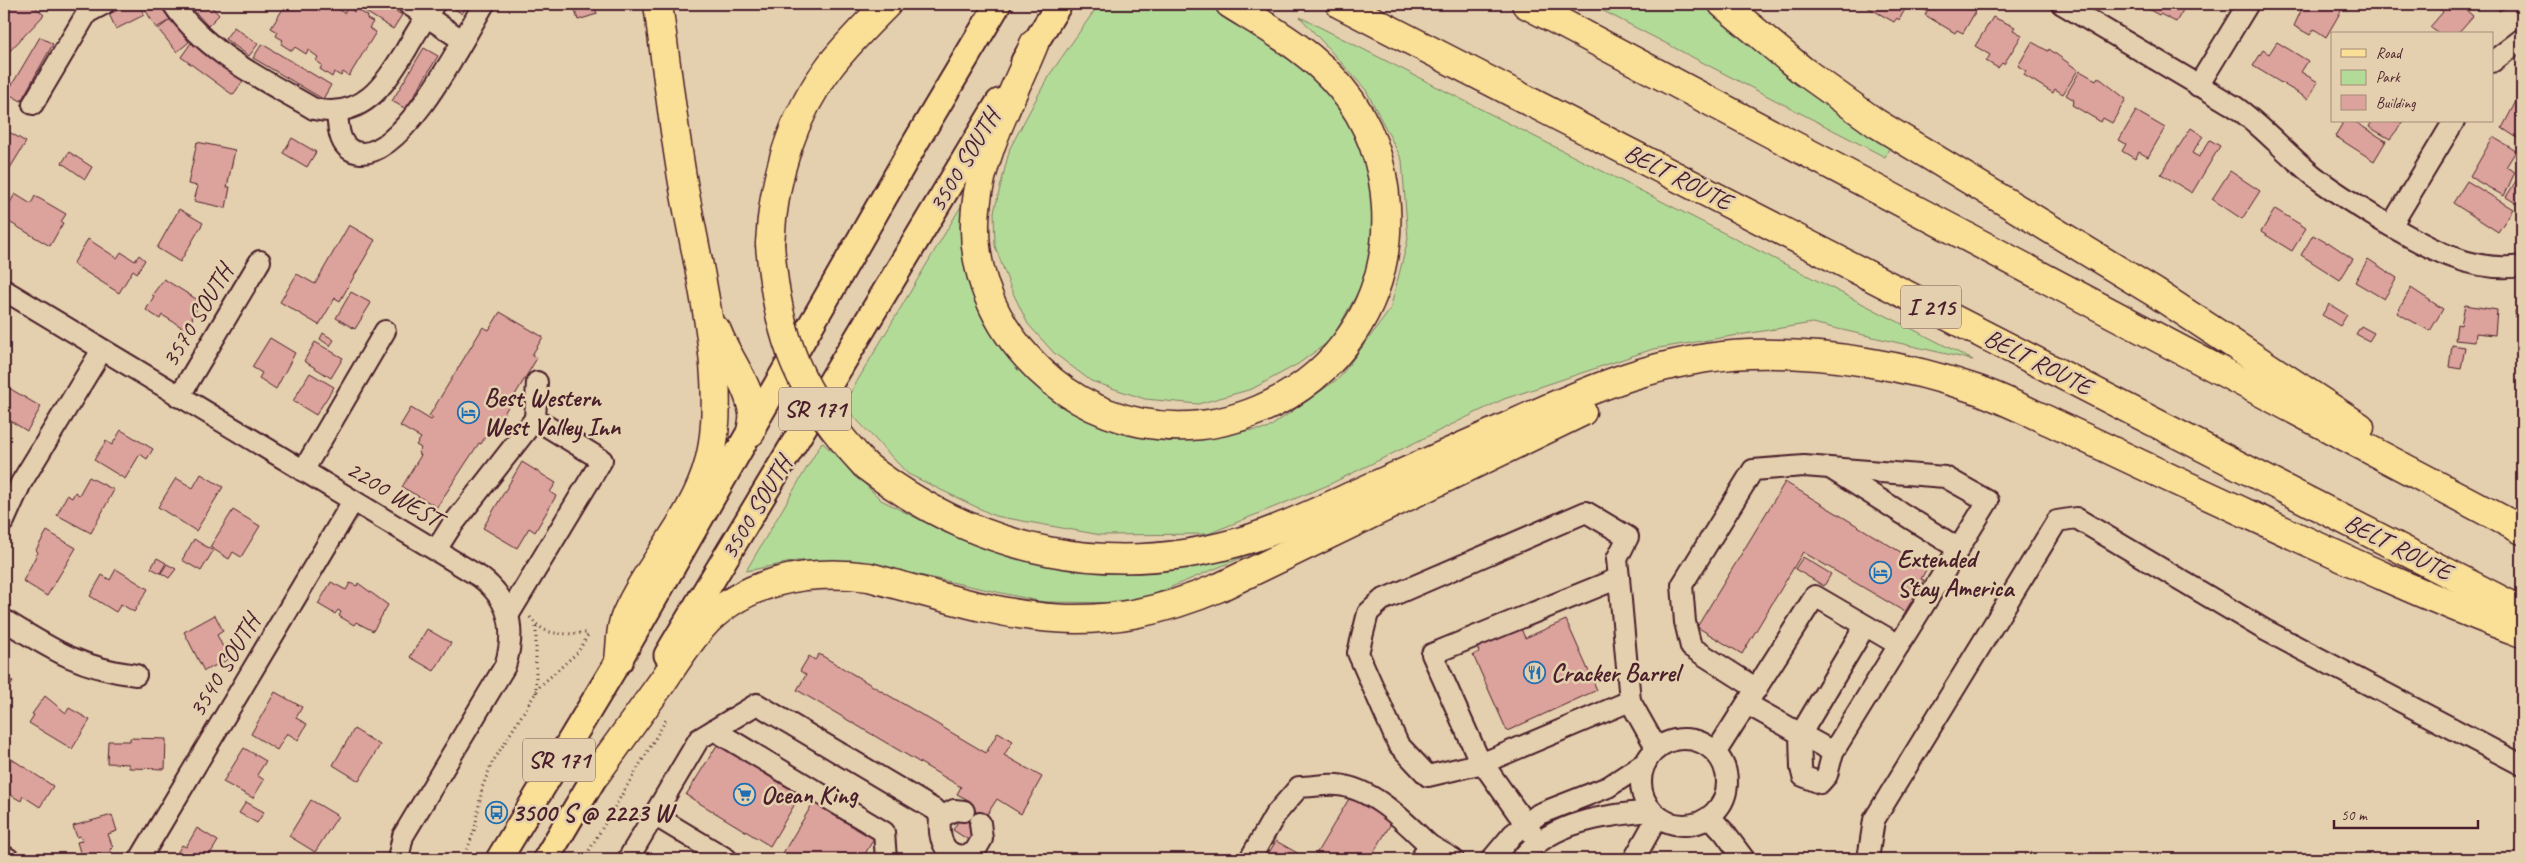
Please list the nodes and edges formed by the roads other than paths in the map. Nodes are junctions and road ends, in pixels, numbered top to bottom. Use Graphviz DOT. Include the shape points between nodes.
graph roads {
  1 [pos="104,4"];
  2 [pos="173,4"];
  3 [pos="408,4"];
  4 [pos="484,4"];
  5 [pos="658,4"];
  6 [pos="887,4"];
  7 [pos="998,4"];
  8 [pos="1059,4"];
  9 [pos="1230,4"];
  10 [pos="1340,4"];
  11 [pos="1526,4"];
  12 [pos="1723,4"];
  13 [pos="2062,4"];
  14 [pos="2248,4"];
  15 [pos="431,10"];
  16 [pos="2522,39"];
  17 [pos="462,40"];
  18 [pos="1034,44"];
  19 [pos="2494,60"];
  20 [pos="2198,86"];
  21 [pos="33,104"];
  22 [pos="337,112"];
  23 [pos="2453,122"];
  24 [pos="2391,226"];
  25 [pos="260,261"];
  26 [pos="2522,266"];
  27 [pos="4,290"];
  28 [pos="704,297"];
  29 [pos="384,331"];
  30 [pos="102,350"];
  31 [pos="1905,371"];
  32 [pos="537,382"];
  33 [pos="180,397"];
  34 [pos="535,419"];
  35 [pos="751,432"];
  36 [pos="1829,468"];
  37 [pos="303,471"];
  38 [pos="2454,495"];
  39 [pos="354,501"];
  40 [pos="4,521"];
  41 [pos="2522,530"];
  42 [pos="1958,549"];
  43 [pos="436,550"];
  44 [pos="1619,578"];
  45 [pos="2522,611"];
  46 [pos="509,614"];
  47 [pos="4,620"];
  48 [pos="1865,626"];
  49 [pos="2522,633"];
  50 [pos="1899,646"];
  51 [pos="619,660"];
  52 [pos="136,675"];
  53 [pos="1752,696"];
  54 [pos="1630,701"];
  55 [pos="714,730"];
  56 [pos="1800,735"];
  57 [pos="1716,752"];
  58 [pos="1833,752"];
  59 [pos="1651,755"];
  60 [pos="1483,763"];
  61 [pos="2522,765"];
  62 [pos="596,774"];
  63 [pos="964,811"];
  64 [pos="1655,814"];
  65 [pos="654,815"];
  66 [pos="1710,817"];
  67 [pos="940,818"];
  68 [pos="980,823"];
  69 [pos="1526,823"];
  70 [pos="1538,842"];
  71 [pos="1425,852"];
  72 [pos="4,856"];
  73 [pos="951,856"];
  74 [pos="720,857"];
  75 [pos="1870,858"];
  76 [pos="9,859"];
  77 [pos="140,859"];
  78 [pos="398,859"];
  79 [pos="498,859"];
  80 [pos="546,859"];
  81 [pos="628,859"];
  82 [pos="886,859"];
  83 [pos="1250,859"];
  84 [pos="1453,859"];
  85 [pos="1492,859"];
  86 [pos="1522,859"];
  87 [pos="1634,859"];
  88 [pos="1744,859"];
  1 -- 21 [label="street" via="87,13"];
  2 -- 22 [label="street" via="192,29 248,71 314,109"];
  3 -- 15 [label="street"];
  4 -- 17 [label="street"];
  5 -- 28 [label="highway" via="683,182"];
  6 -- 31 [label="highway, bridge" via="830,67 799,118 780,169 770,244 778,307 798,372 820,412 866,466 903,494 966,528 1010,543 1066,554 1098,558 1169,556 1229,544 1292,523 1582,392 1655,368 1707,358 1782,354 1856,361"];
  7 -- 35 [label="main road, 3500 SOUTH / SR 171" via="872,217"];
  8 -- 18 [label="main road, 3500 SOUTH / SR 171"];
  9 -- 18 [label="highway" via="1312,58 1344,91 1376,151 1387,219 1386,241 1376,284 1346,343 1299,389 1262,410 1224,423 1159,426 1119,417 1088,404 1069,394 1035,367 996,313 976,251 978,188 988,154"];
  10 -- 45 [label="highway, BELT ROUTE / I 215"];
  11 -- 38 [label="highway"];
  12 -- 38 [label="highway" via="1802,70 1876,123 2221,335 2364,430"];
  13 -- 20 [label="street"];
  14 -- 20 [label="street"];
  15 -- 17 [label="street"];
  15 -- 22 [label="street" via="389,78 374,95 354,107"];
  16 -- 19 [label="street"];
  17 -- 22 [label="street" via="416,114 398,136 378,150 367,153 347,148 339,133"];
  18 -- 62 [label="main road, 3500 SOUTH / SR 171"];
  20 -- 24 [label="street" via="2250,117 2334,192"];
  23 -- 24 [label="street"];
  24 -- 26 [label="street" via="2424,246 2470,263"];
  25 -- 33 [label="street, 3570 SOUTH"];
  27 -- 30 [label="street, 2200 WEST"];
  28 -- 35 [label="highway" via="723,349 747,392 753,414"];
  28 -- 51 [label="highway" via="716,387 714,438 709,463 699,491 625,617"];
  29 -- 37 [label="street"];
  30 -- 33 [label="street, 2200 WEST"];
  30 -- 40 [label="street" via="21,483"];
  31 -- 49 [label="highway" via="1953,382 2003,400 2363,567"];
  31 -- 62 [label="highway" via="1839,366 1767,367 1690,377 1653,386 1590,408 1220,587 1172,606 1130,615 1071,620 1021,616 850,575 810,575 776,581 736,599 701,628"];
  32 -- 34 [label="street"];
  33 -- 37 [label="street, 2200 WEST"];
  34 -- 43 [label="street"];
  34 -- 46 [label="street" via="602,460"];
  35 -- 51 [label="main road, 3500 SOUTH / SR 171"];
  36 -- 42 [label="street"];
  36 -- 42 [label="street" via="1945,477 1988,501"];
  36 -- 53 [label="street" via="1804,466 1753,470 1682,585 1691,647"];
  37 -- 39 [label="street, 2200 WEST"];
  38 -- 41 [label="highway"];
  39 -- 43 [label="street, 2200 WEST"];
  39 -- 77 [label="street, 3540 SOUTH"];
  42 -- 50 [label="street"];
  43 -- 46 [label="street, 2200 WEST" via="490,584"];
  44 -- 54 [label="street"];
  44 -- 60 [label="street" via="1432,654"];
  44 -- 60 [label="street" via="1617,559 1628,536 1586,512 1382,600 1368,613 1358,653 1398,744 1428,776"];
  46 -- 78 [label="street, 2200 WEST" via="511,646 505,666 403,836"];
  47 -- 52 [label="street" via="76,661 106,671"];
  48 -- 50 [label="street"];
  48 -- 53 [label="street" via="1815,596"];
  48 -- 56 [label="street"];
  50 -- 58 [label="street"];
  51 -- 79 [label="main road, 3500 SOUTH / SR 171"];
  53 -- 56 [label="street"];
  53 -- 57 [label="street"];
  54 -- 59 [label="street"];
  54 -- 60 [label="street"];
  55 -- 65 [label="street" via="700,739"];
  55 -- 67 [label="street" via="757,704 937,811"];
  55 -- 82 [label="street" via="884,832"];
  56 -- 58 [label="street"];
  56 -- 58 [label="street" via="1801,768 1804,776 1813,781 1820,783 1827,775"];
  57 -- 59 [label="street" via="1706,744 1680,739 1668,742"];
  57 -- 66 [label="street" via="1725,768 1728,786 1725,798"];
  59 -- 64 [label="street" via="1642,772 1641,786 1644,799"];
  59 -- 69 [label="street" via="1608,787"];
  60 -- 69 [label="street"];
  61 -- 75 [label="street" via="2265,630 2076,518 2057,521 1874,820"];
  62 -- 80 [label="main road, 3500 SOUTH / SR 171"];
  63 -- 67 [label="street" via="954,810"];
  64 -- 66 [label="street" via="1686,826"];
  64 -- 70 [label="street" via="1612,815 1569,826"];
  64 -- 87 [label="street"];
  65 -- 74 [label="street"];
  65 -- 81 [label="street"];
  66 -- 88 [label="street"];
  67 -- 73 [label="street" via="939,834"];
  68 -- 73 [label="street" via="982,839 979,846 967,857"];
  69 -- 70 [label="street"];
  69 -- 85 [label="street"];
  70 -- 86 [label="street"];
  71 -- 83 [label="street" via="1399,817 1366,794 1338,785 1299,787 1275,815"];
  71 -- 84 [label="street"];
  72 -- 76 [label="street"];
}
